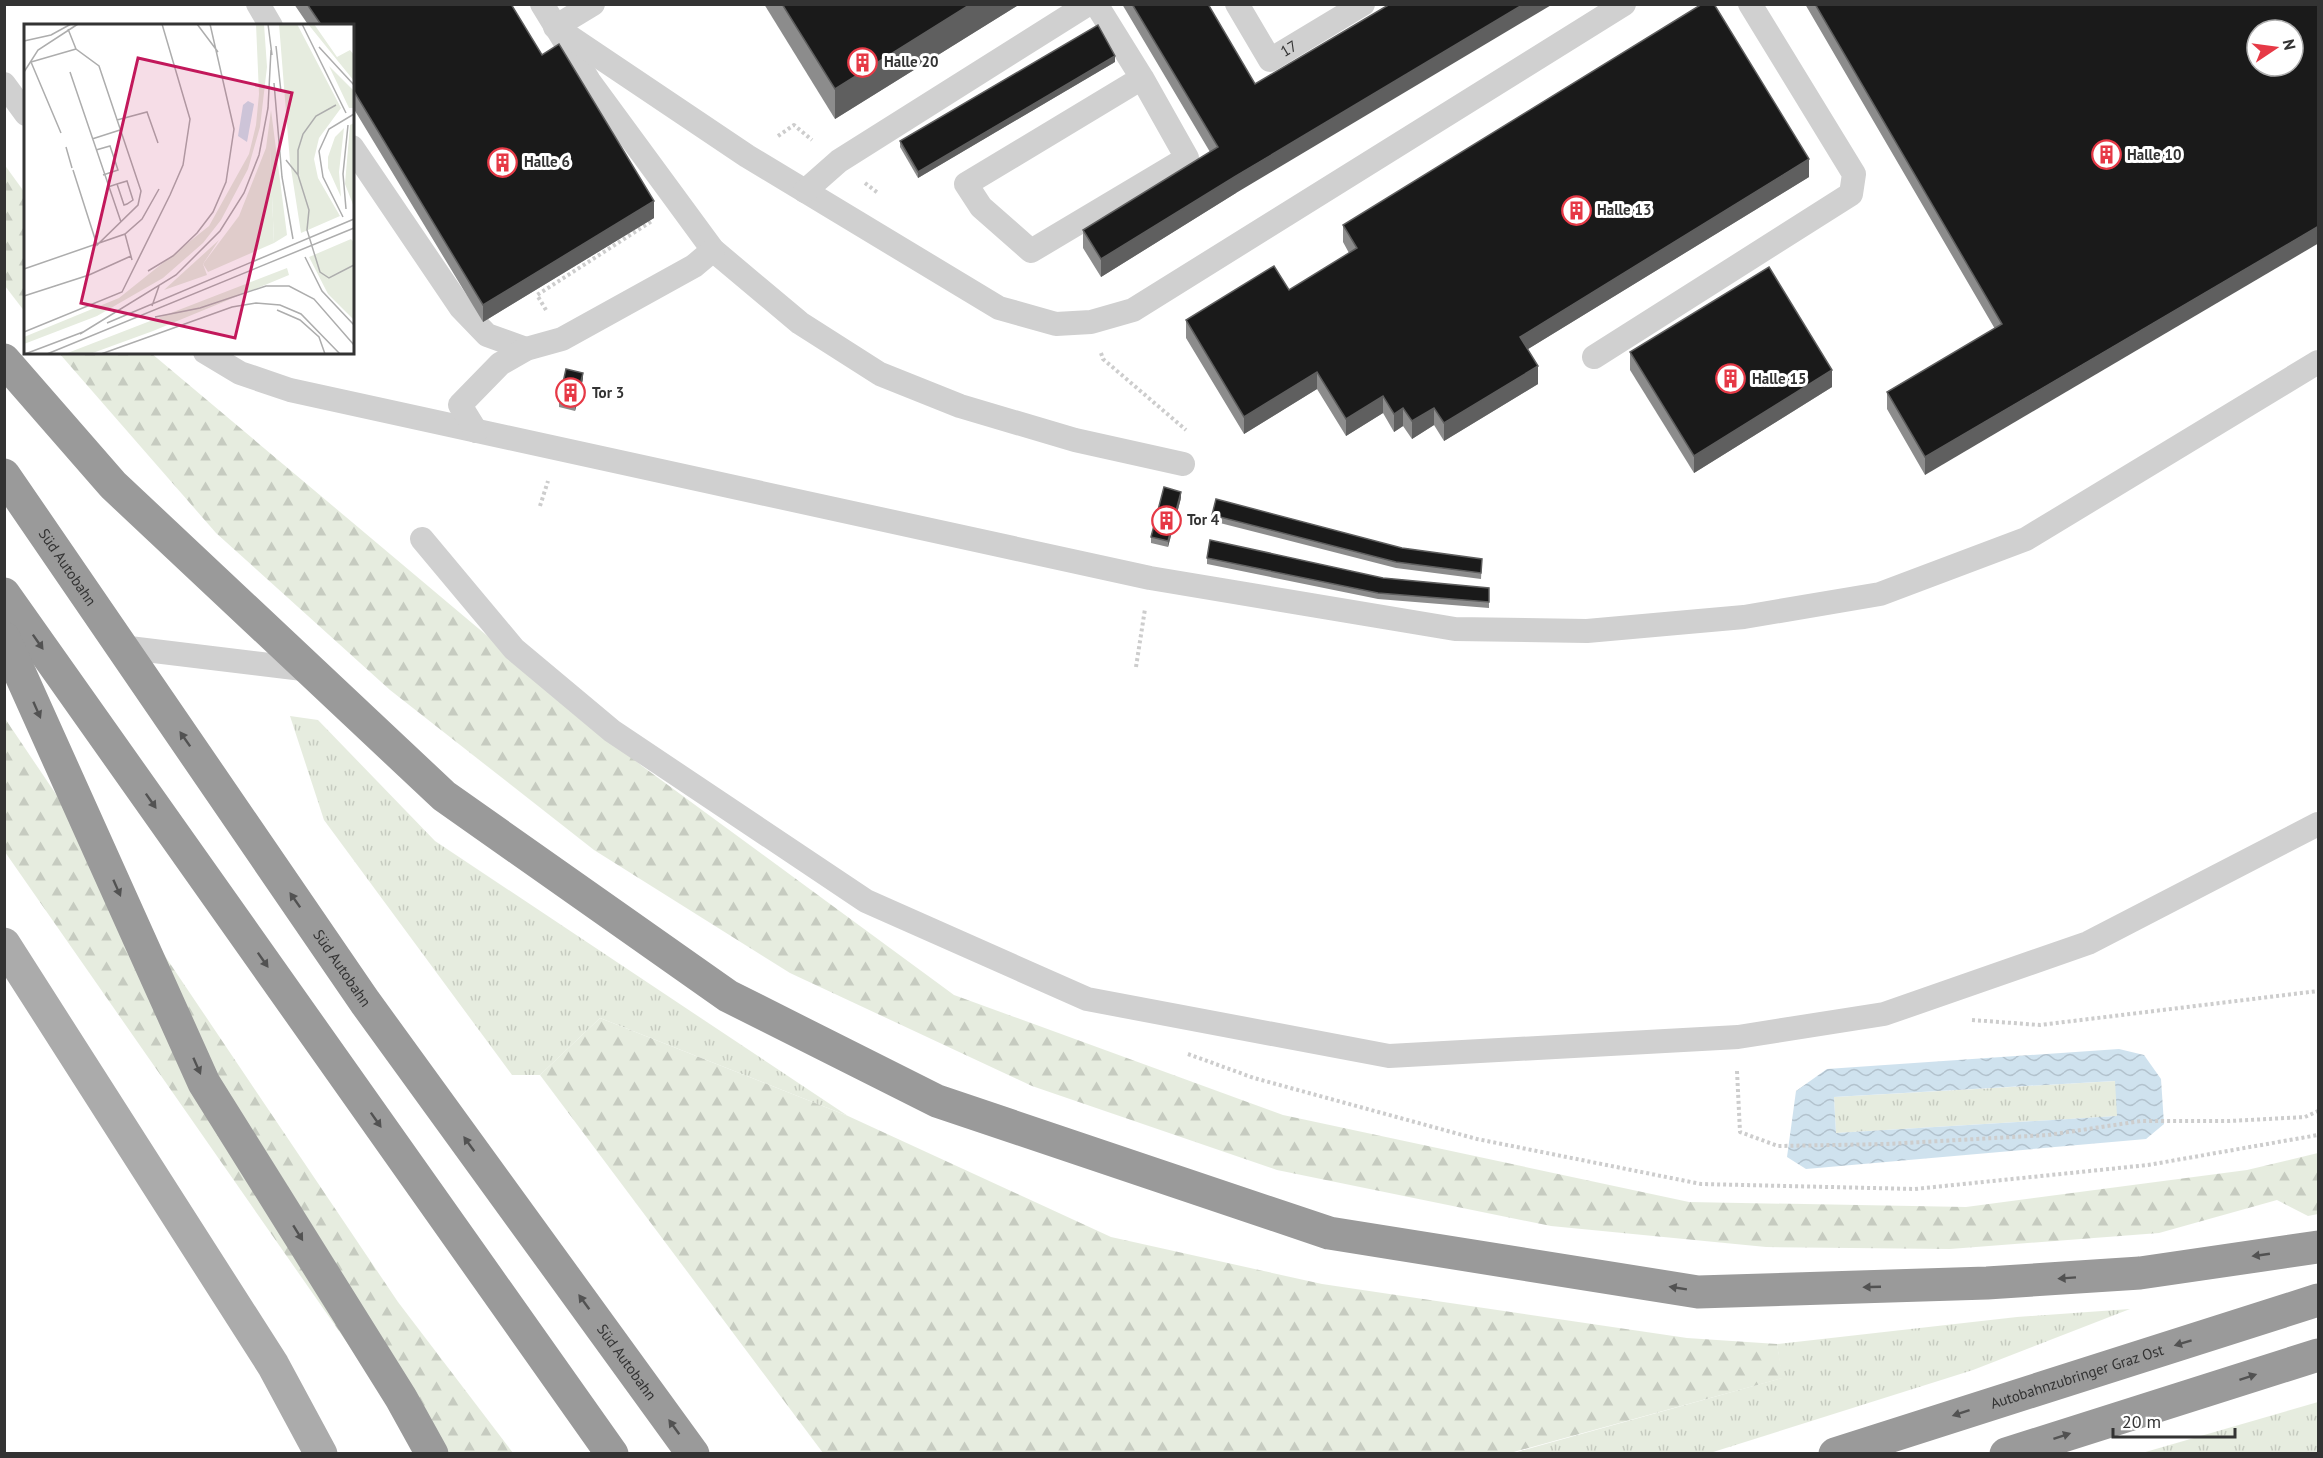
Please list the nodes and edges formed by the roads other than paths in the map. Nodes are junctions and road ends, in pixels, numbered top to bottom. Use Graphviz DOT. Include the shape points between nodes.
graph roads {
  1 [pos="258,4"];
  2 [pos="542,4"];
  3 [pos="593,4"];
  4 [pos="1088,4"];
  5 [pos="1096,4"];
  6 [pos="1238,4"];
  7 [pos="1363,4"];
  8 [pos="1624,4"];
  9 [pos="1750,4"];
  10 [pos="270,24"];
  11 [pos="555,27"];
  12 [pos="1142,78"];
  13 [pos="4,84"];
  14 [pos="24,111"];
  15 [pos="354,150"];
  16 [pos="805,190"];
  17 [pos="713,250"];
  18 [pos="526,349"];
  19 [pos="207,354"];
  20 [pos="1594,357"];
  21 [pos="4,360"];
  22 [pos="2319,362"];
  23 [pos="476,431"];
  24 [pos="1183,464"];
  25 [pos="4,475"];
  26 [pos="422,538"];
  27 [pos="4,594"];
  28 [pos="4,638"];
  29 [pos="121,647"];
  30 [pos="310,670"];
  31 [pos="2319,824"];
  32 [pos="4,944"];
  33 [pos="2319,1247"];
  34 [pos="2319,1300"];
  35 [pos="2319,1355"];
  36 [pos="321,1454"];
  37 [pos="432,1454"];
  38 [pos="612,1454"];
  39 [pos="693,1454"];
  40 [pos="1835,1454"];
  41 [pos="2006,1454"];
  1 -- 10 [label="lane"];
  2 -- 11 [label="lane"];
  3 -- 11 [label="lane"];
  4 -- 16 [label="lane" via="839,161"];
  5 -- 12 [label="lane"];
  6 -- 7 [label="lane, 17" via="1270,60"];
  8 -- 16 [label="lane" via="1133,310 1091,322 1056,324 999,308"];
  9 -- 20 [label="lane" via="1854,174 1851,194"];
  11 -- 16 [label="lane" via="747,156"];
  11 -- 17 [label="lane" via="589,81"];
  12 -- 12 [label="lane" via="1187,158 1031,251 981,207 966,184"];
  13 -- 14 [label="lane"];
  15 -- 18 [label="lane" via="461,308 488,335"];
  17 -- 18 [label="lane" via="694,266 562,339"];
  17 -- 24 [label="lane" via="800,323 880,374 970,409 1075,440"];
  18 -- 23 [label="lane" via="500,364 460,405"];
  19 -- 23 [label="lane" via="240,373 290,390"];
  21 -- 30 [label="highway" via="113,485"];
  22 -- 23 [label="lane" via="2026,539 1881,594 1744,617 1587,631 1455,629 1150,578"];
  25 -- 29 [label="highway, Süd Autobahn"];
  26 -- 31 [label="lane" via="514,649 612,731 866,901 1087,999 1389,1056 1738,1037 1884,1014 2088,944"];
  27 -- 38 [label="highway, one-way"];
  28 -- 37 [label="highway, one-way" via="204,1083"];
  29 -- 30 [label="lane"];
  39 -- 29 [label="highway, Süd Autobahn, one-way" via="366,1002"];
  33 -- 30 [label="highway, one-way" via="2140,1273 1987,1283 1698,1292 1329,1233 937,1101 728,996 444,796"];
  32 -- 36 [label="main road" via="273,1365"];
  34 -- 40 [label="highway, Autobahnzubringer Graz Ost, one-way"];
  41 -- 35 [label="highway, one-way"];
}
